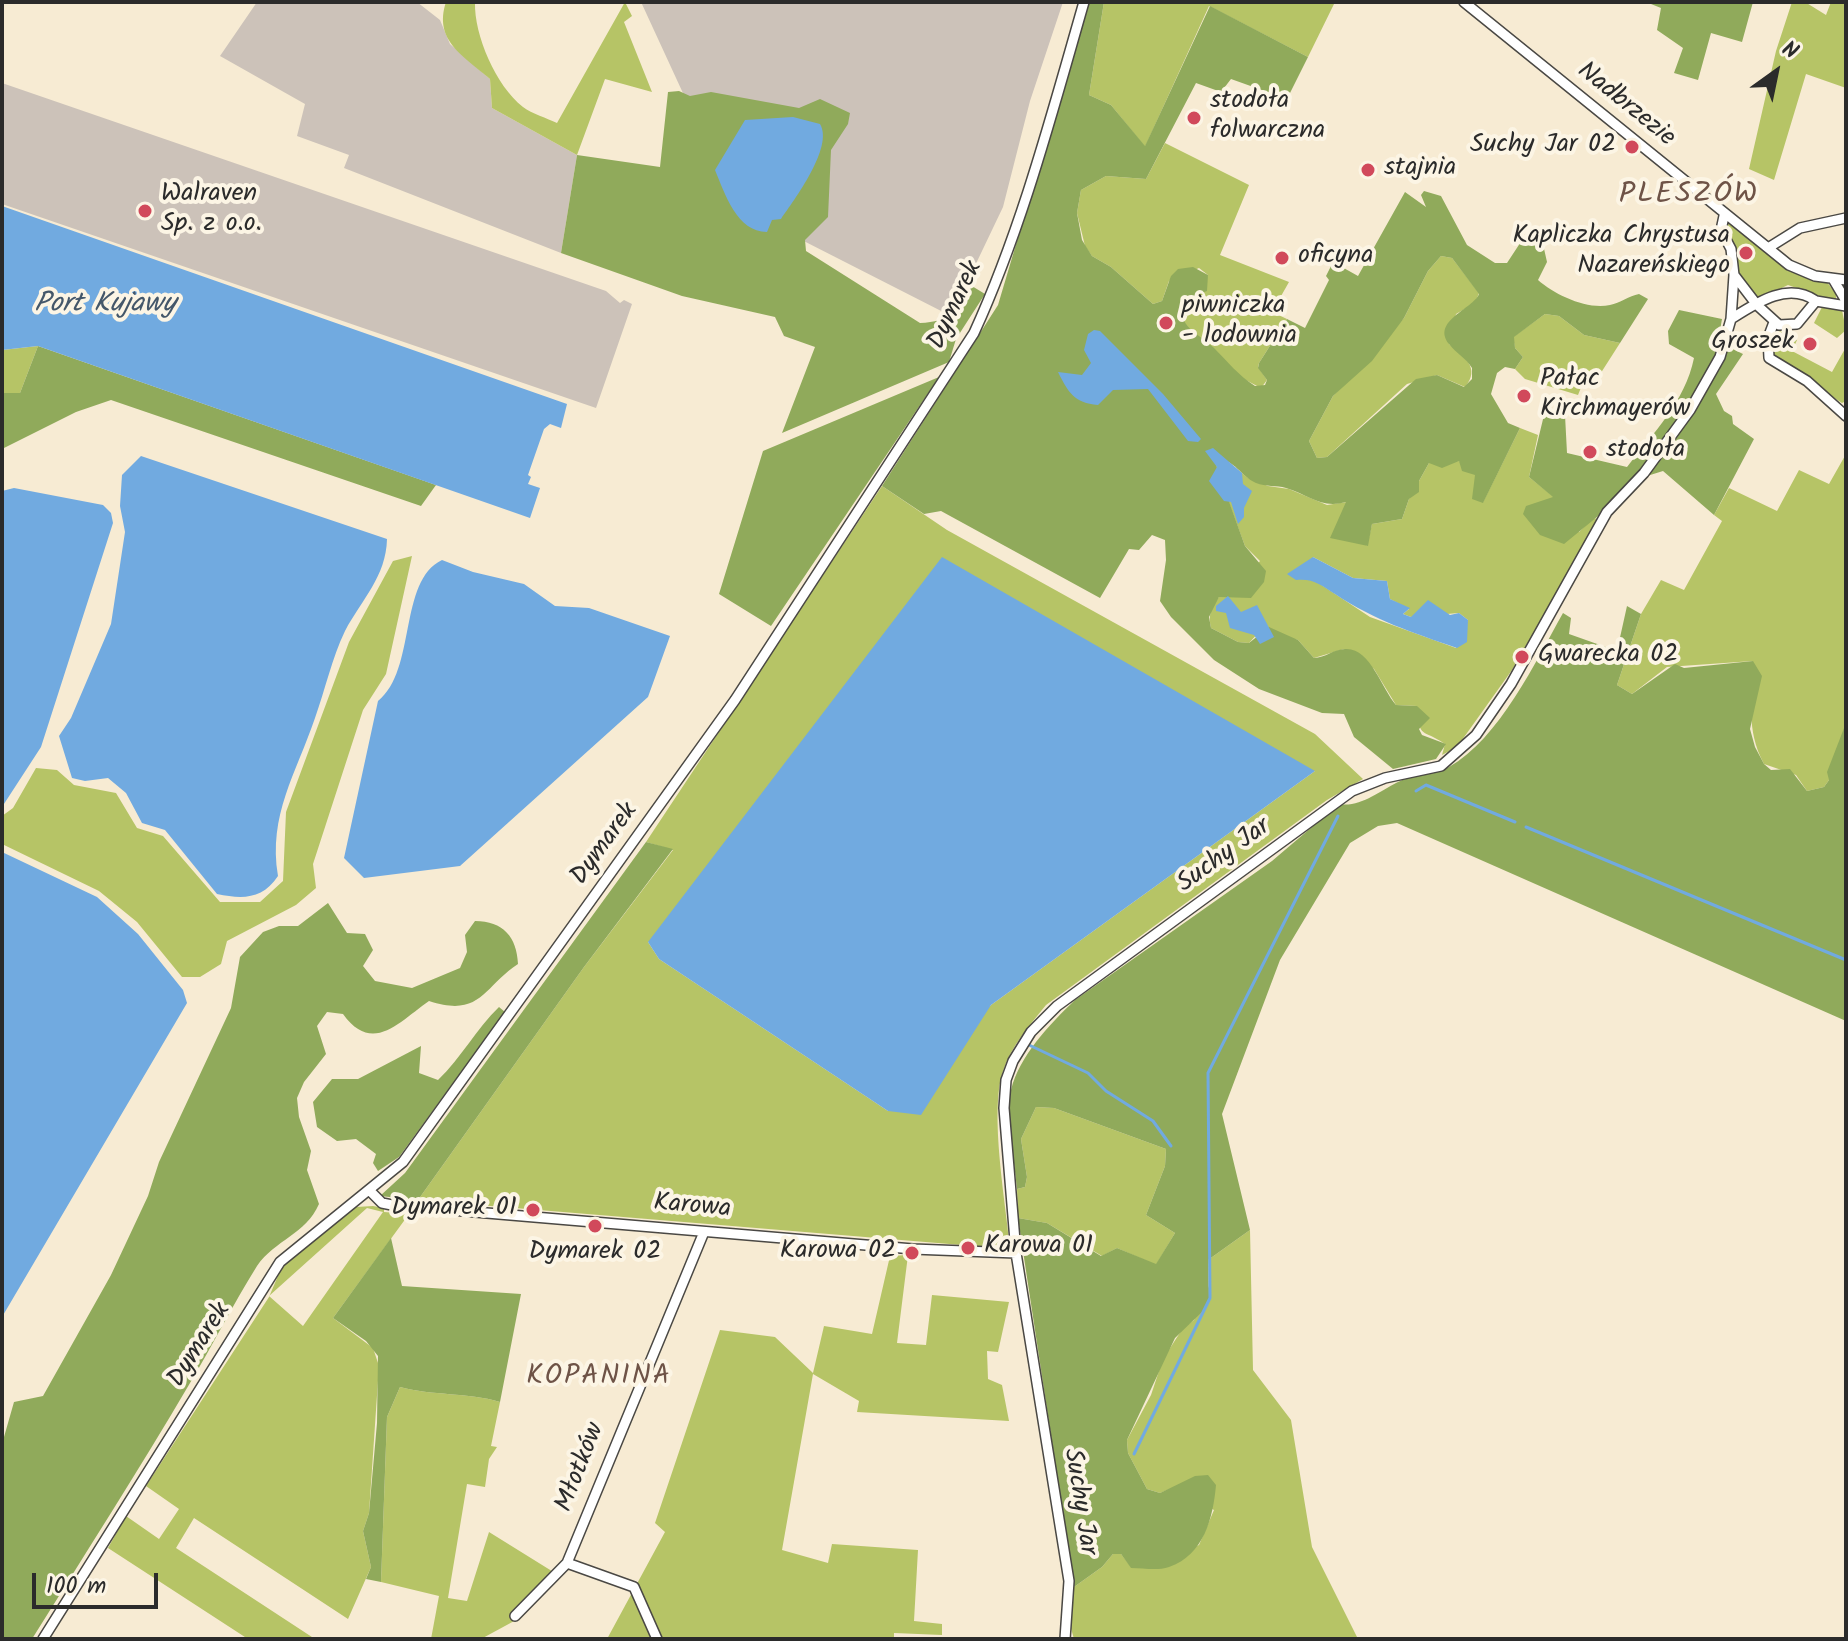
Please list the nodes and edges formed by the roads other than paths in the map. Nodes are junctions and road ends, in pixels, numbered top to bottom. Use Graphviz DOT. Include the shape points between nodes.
graph roads {
  1 [pos="1084,2"];
  2 [pos="1470,4"];
  3 [pos="1724,216"];
  4 [pos="1846,218"];
  5 [pos="1768,248"];
  6 [pos="1734,275"];
  7 [pos="1833,279"];
  8 [pos="1846,280"];
  9 [pos="1816,301"];
  10 [pos="1846,304"];
  11 [pos="1757,305"];
  12 [pos="1731,319"];
  13 [pos="1774,322"];
  14 [pos="1846,416"];
  15 [pos="370,1191"];
  16 [pos="704,1232"];
  17 [pos="1016,1253"];
  18 [pos="567,1563"];
  19 [pos="515,1616"];
  20 [pos="43,1639"];
  21 [pos="657,1639"];
  22 [pos="1065,1639"];
  1 -- 15 [label="street, Dymarek" via="1049,126 974,333 657,813 403,1162"];
  2 -- 3 [label="street, Nadbrzezie"];
  3 -- 5 [label="street, Nadbrzezie"];
  3 -- 6 [label="street, Suchy Jar" via="1721,230 1731,249"];
  4 -- 5 [label="street" via="1800,228"];
  5 -- 7 [label="street, Nadbrzezie" via="1789,265"];
  6 -- 11 [label="street"];
  6 -- 12 [label="street, Suchy Jar"];
  7 -- 8 [label="street, Nadbrzezie"];
  7 -- 10 [label="street"];
  9 -- 10 [label="street"];
  9 -- 11 [label="street" via="1788,291"];
  9 -- 13 [label="street" via="1797,324"];
  11 -- 12 [label="street"];
  11 -- 13 [label="street"];
  12 -- 17 [label="street, Suchy Jar" via="1720,357 1690,410 1644,473 1607,512 1540,638 1464,747 1441,766 1352,791 1057,1006 1031,1032 1009,1070 1004,1093"];
  13 -- 14 [label="street" via="1769,358 1807,381"];
  15 -- 16 [label="street, Karowa" via="392,1205"];
  15 -- 20 [label="street, Dymarek" via="280,1262"];
  16 -- 17 [label="street, Karowa"];
  16 -- 18 [label="street, Młotków"];
  17 -- 22 [label="street, Suchy Jar" via="1069,1581"];
  18 -- 19 [label="street, Młotków"];
  18 -- 21 [label="street" via="634,1587"];
}
